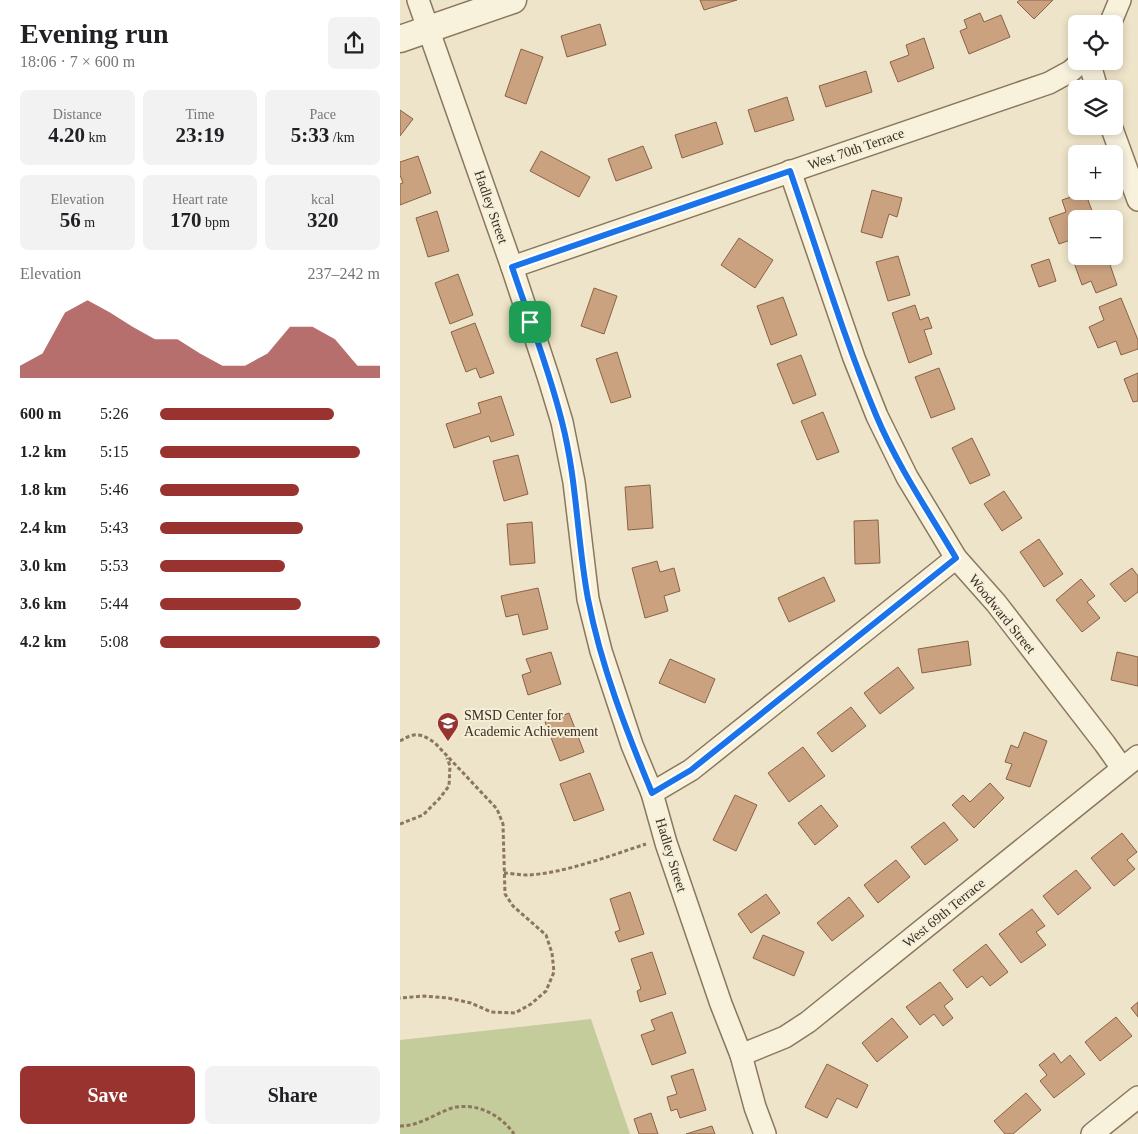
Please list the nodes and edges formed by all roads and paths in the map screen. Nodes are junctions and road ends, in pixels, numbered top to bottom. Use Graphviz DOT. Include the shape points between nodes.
graph roads {
  1 [pos="418,0"];
  2 [pos="513,0"];
  3 [pos="1120,0"];
  4 [pos="1114,15"];
  5 [pos="428,29"];
  6 [pos="400,39"];
  7 [pos="1071,70"];
  8 [pos="1114,135"];
  9 [pos="790,171"];
  10 [pos="1138,200"];
  11 [pos="512,267"];
  12 [pos="956,558"];
  13 [pos="400,741"];
  14 [pos="446,755"];
  15 [pos="1130,762"];
  16 [pos="652,793"];
  17 [pos="400,824"];
  18 [pos="665,838"];
  19 [pos="504,872"];
  20 [pos="400,998"];
  21 [pos="741,1055"];
  22 [pos="1138,1096"];
  23 [pos="400,1126"];
  24 [pos="514,1134"];
  25 [pos="765,1134"];
  26 [pos="1092,1134"];
  1 -- 5 [label="street, Hadley Street"];
  2 -- 5 [label="street"];
  3 -- 4 [label="street"];
  5 -- 6 [label="street"];
  5 -- 11 [label="street, Hadley Street"];
  7 -- 9 [label="street, West 70th Terrace" via="1049,83"];
  8 -- 10 [label="street"];
  9 -- 11 [label="street, West 70th Terrace"];
  9 -- 12 [label="street, Woodward Street" via="877,416 907,477"];
  11 -- 16 [label="street, Hadley Street" via="562,422 574,482 588,599 601,651 624,724"];
  12 -- 15 [label="street, Woodward Street" via="1002,611 1099,736"];
  12 -- 16 [label="street" via="691,770"];
  13 -- 14 [label="path" via="409,736 424,735"];
  14 -- 17 [label="path" via="450,766 448,786 423,815"];
  14 -- 19 [label="path" via="498,810 503,824"];
  15 -- 21 [label="street, West 69th Terrace" via="808,1022 785,1037"];
  16 -- 18 [label="street, Hadley Street"];
  18 -- 19 [label="path" via="550,872 526,875"];
  18 -- 21 [label="street, Hadley Street"];
  19 -- 20 [label="path" via="505,894 513,906 546,935 554,972 546,991 515,1012 491,1012 448,998"];
  21 -- 25 [label="street, Hadley Street"];
  22 -- 26 [label="street"];
  23 -- 24 [label="path" via="418,1124 453,1108 466,1106 497,1116"];
}
